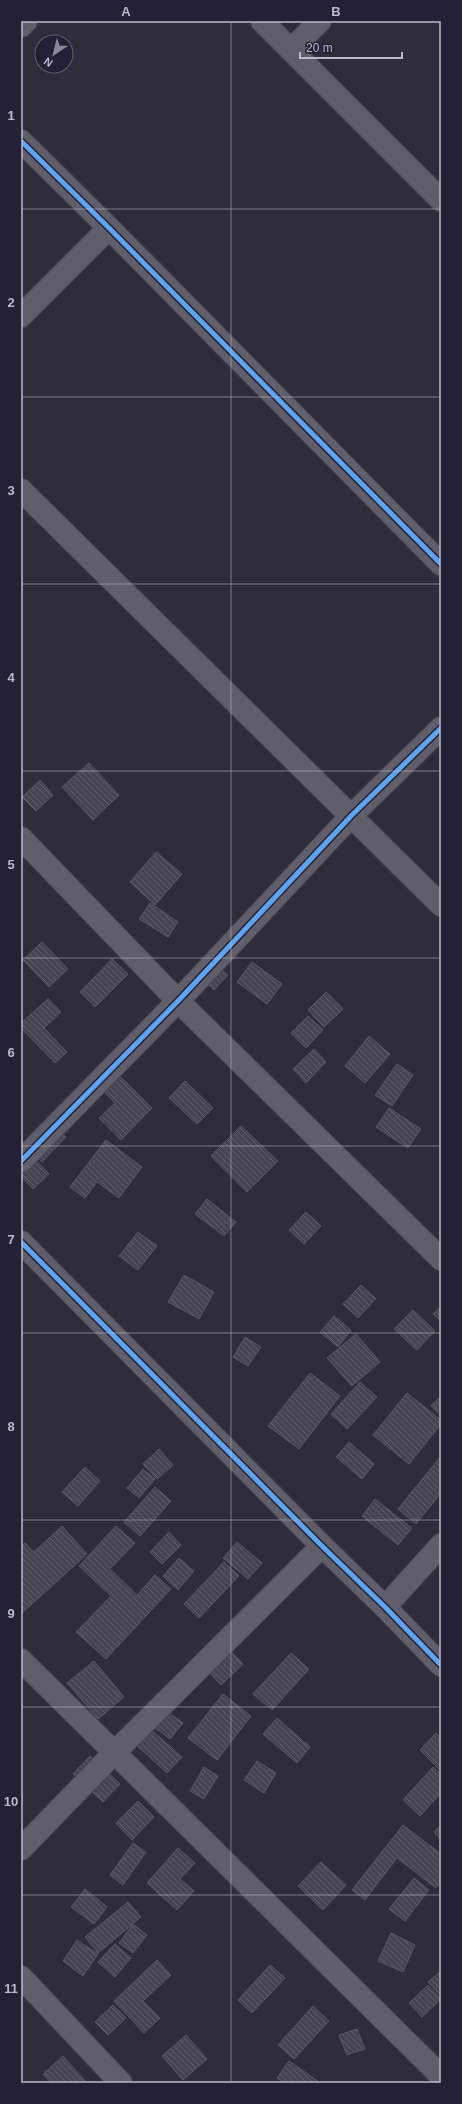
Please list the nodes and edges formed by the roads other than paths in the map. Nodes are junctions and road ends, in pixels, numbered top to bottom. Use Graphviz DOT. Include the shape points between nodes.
graph roads {
  1 [pos="26,21"];
  2 [pos="262,21"];
  3 [pos="320,21"];
  4 [pos="21,26"];
  5 [pos="291,50"];
  6 [pos="21,141"];
  7 [pos="441,200"];
  8 [pos="109,228"];
  9 [pos="21,316"];
  10 [pos="21,490"];
  11 [pos="441,564"];
  12 [pos="441,728"];
  13 [pos="352,815"];
  14 [pos="21,838"];
  15 [pos="441,905"];
  16 [pos="178,1001"];
  17 [pos="21,1160"];
  18 [pos="21,1242"];
  19 [pos="441,1259"];
  20 [pos="441,1545"];
  21 [pos="322,1546"];
  22 [pos="385,1607"];
  23 [pos="21,1660"];
  24 [pos="441,1665"];
  25 [pos="115,1752"];
  26 [pos="21,1849"];
  27 [pos="21,1976"];
  28 [pos="441,2076"];
  29 [pos="121,2083"];
  1 -- 4 [label="street"];
  2 -- 5 [label="street"];
  3 -- 5 [label="street"];
  5 -- 7 [label="street"];
  6 -- 8 [label="street"];
  8 -- 9 [label="street"];
  8 -- 11 [label="street"];
  10 -- 13 [label="street"];
  12 -- 13 [label="street"];
  13 -- 15 [label="street"];
  13 -- 16 [label="street"];
  14 -- 16 [label="street"];
  16 -- 17 [label="street"];
  16 -- 19 [label="street"];
  18 -- 21 [label="street"];
  20 -- 22 [label="street"];
  21 -- 22 [label="street"];
  21 -- 25 [label="street"];
  22 -- 24 [label="street"];
  23 -- 25 [label="street"];
  25 -- 26 [label="street"];
  25 -- 28 [label="street"];
  27 -- 29 [label="street"];
}
